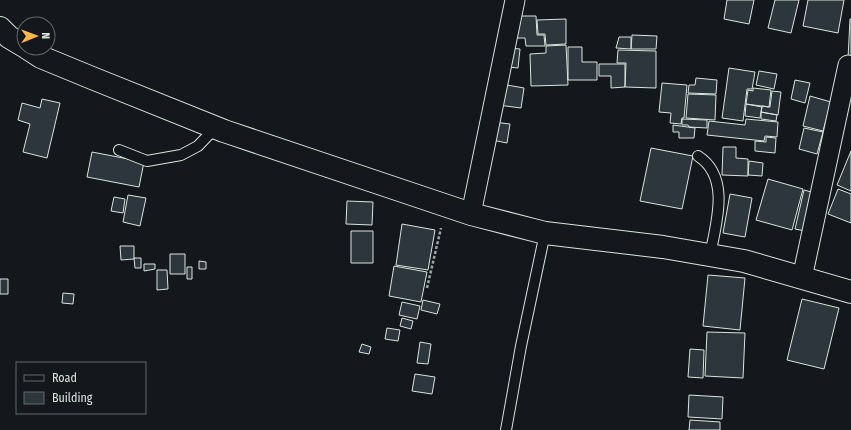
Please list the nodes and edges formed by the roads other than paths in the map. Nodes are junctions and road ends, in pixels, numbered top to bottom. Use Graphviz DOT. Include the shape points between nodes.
graph roads {
  1 [pos="514,0"];
  2 [pos="0,28"];
  3 [pos="16,41"];
  4 [pos="41,56"];
  5 [pos="848,65"];
  6 [pos="216,127"];
  7 [pos="119,150"];
  8 [pos="698,156"];
  9 [pos="471,214"];
  10 [pos="545,233"];
  11 [pos="710,255"];
  12 [pos="802,278"];
  13 [pos="851,292"];
  14 [pos="506,430"];
  1 -- 9 [label="street"];
  2 -- 3 [label="street"];
  4 -- 6 [label="street"];
  5 -- 12 [label="street"];
  6 -- 7 [label="lane" via="198,146 181,155 147,161"];
  6 -- 9 [label="street"];
  8 -- 11 [label="lane" via="707,162 714,174 718,192 719,210"];
  9 -- 10 [label="street"];
  10 -- 11 [label="street"];
  10 -- 14 [label="lane"];
  11 -- 12 [label="street" via="744,261"];
  12 -- 13 [label="street"];
}
